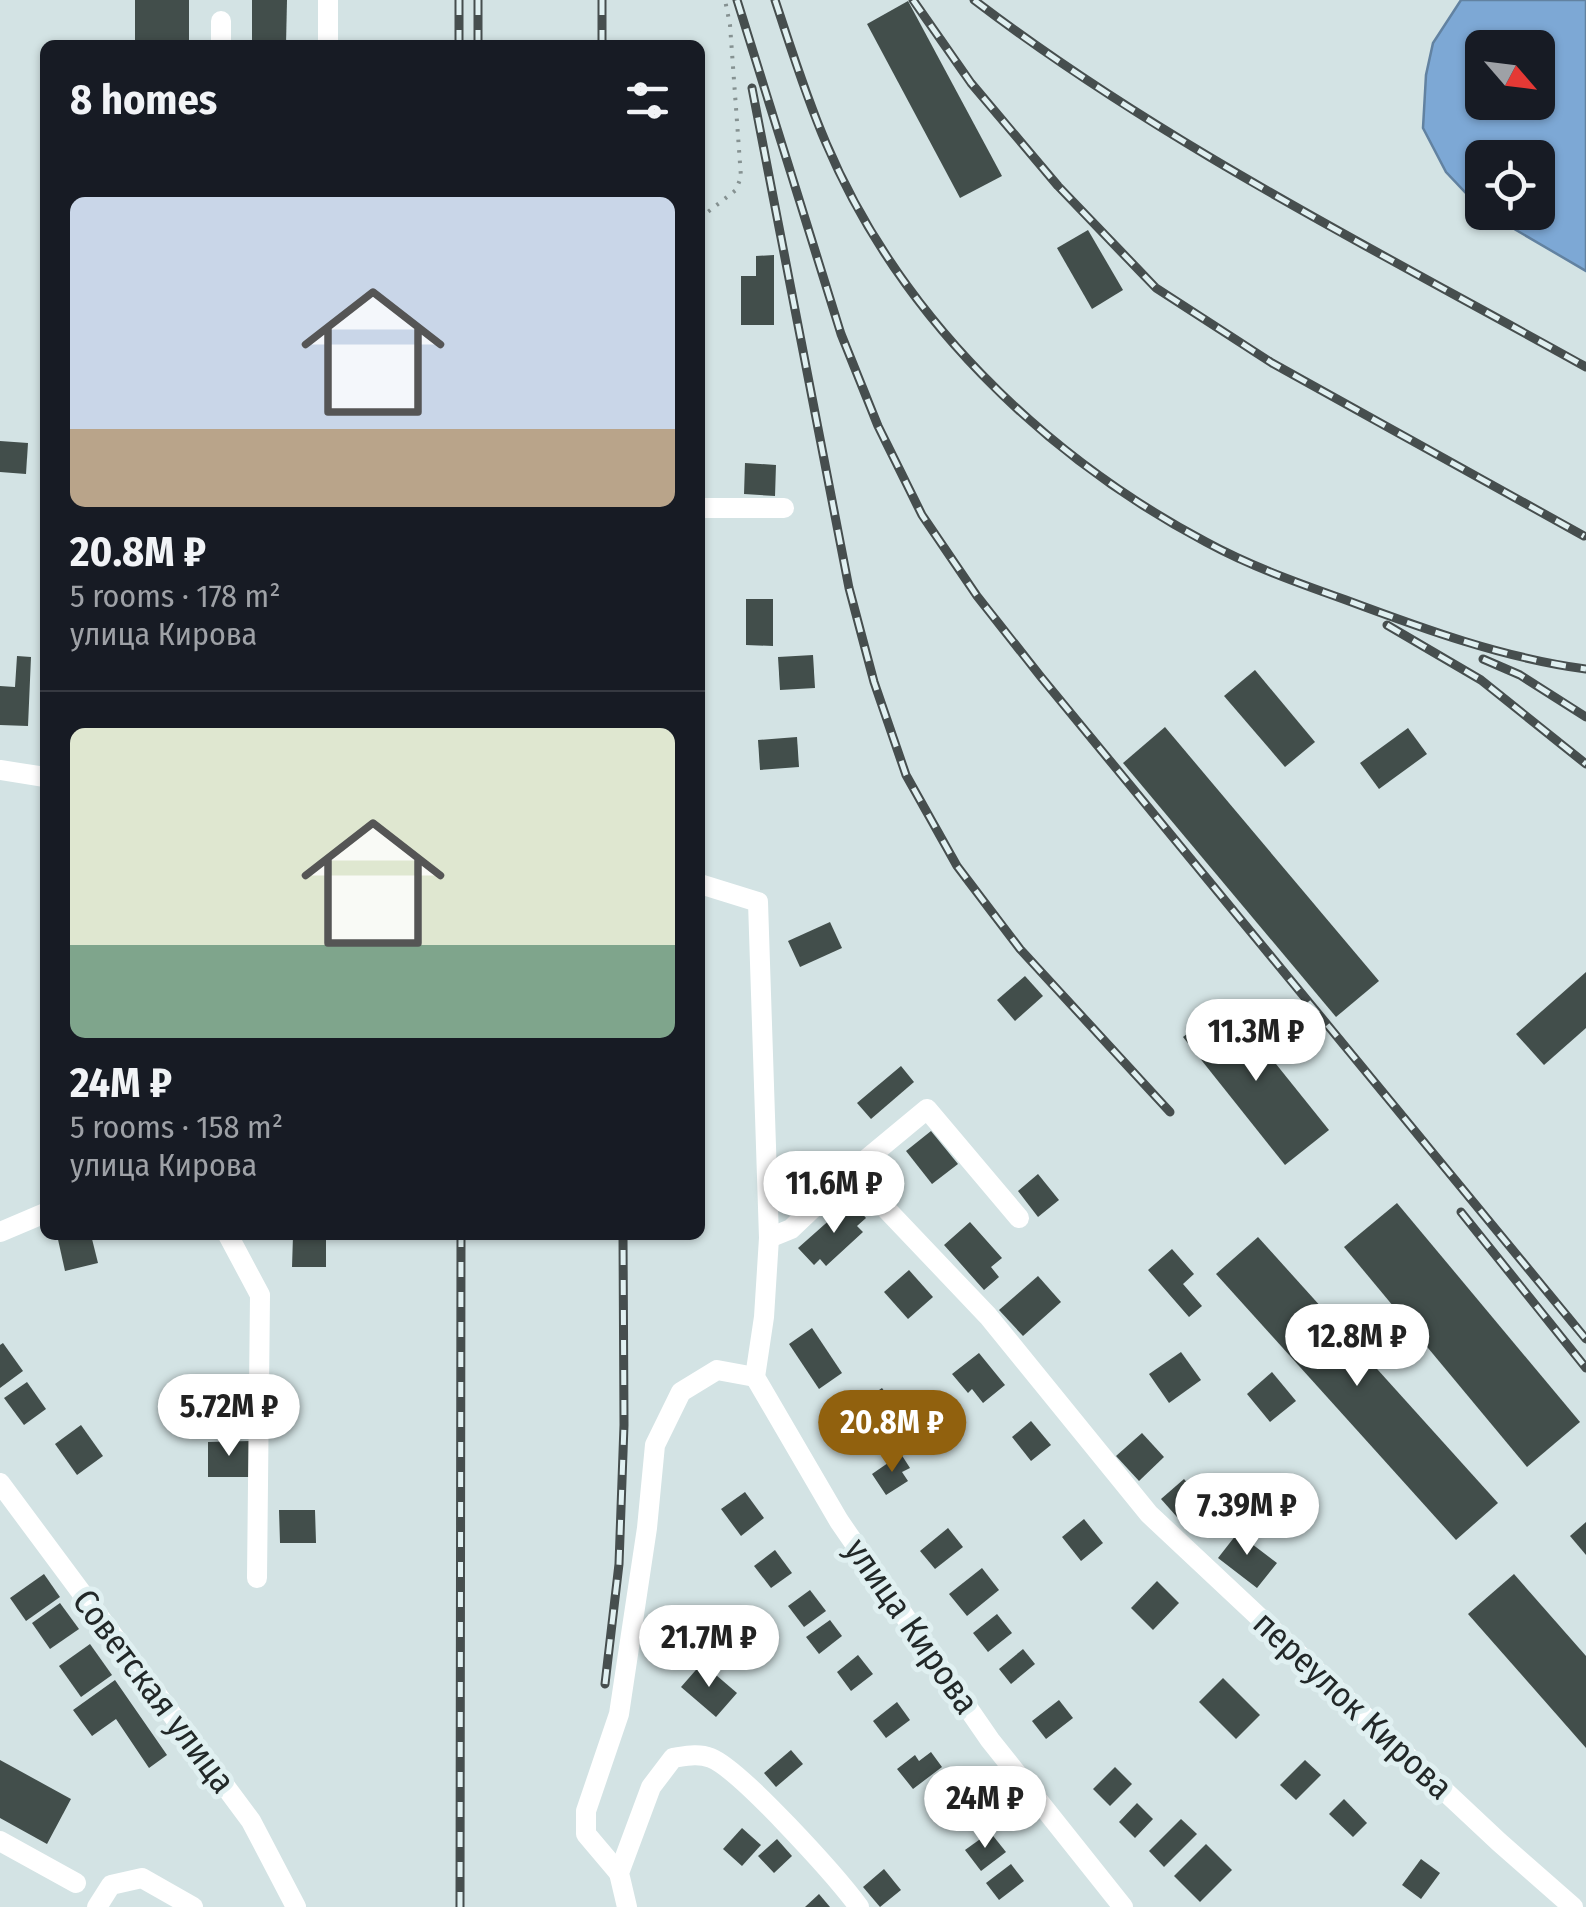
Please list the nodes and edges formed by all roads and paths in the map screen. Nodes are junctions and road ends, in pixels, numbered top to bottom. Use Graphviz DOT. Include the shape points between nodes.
graph roads {
  1 [pos="328,0"];
  2 [pos="724,0"];
  3 [pos="221,21"];
  4 [pos="221,40"];
  5 [pos="328,40"];
  6 [pos="705,214"];
  7 [pos="705,508"];
  8 [pos="784,508"];
  9 [pos="0,770"];
  10 [pos="40,776"];
  11 [pos="705,886"];
  12 [pos="851,1172"];
  13 [pos="40,1215"];
  14 [pos="1019,1218"];
  15 [pos="0,1232"];
  16 [pos="769,1238"];
  17 [pos="231,1240"];
  18 [pos="755,1378"];
  19 [pos="0,1483"];
  20 [pos="257,1578"];
  21 [pos="0,1841"];
  22 [pos="619,1873"];
  23 [pos="76,1883"];
  24 [pos="98,1907"];
  25 [pos="193,1907"];
  26 [pos="296,1907"];
  27 [pos="627,1907"];
  28 [pos="859,1907"];
  29 [pos="1123,1907"];
  30 [pos="1573,1907"];
  1 -- 5 [label="street"];
  2 -- 6 [label="path" via="741,177 736,190"];
  3 -- 4 [label="street"];
  7 -- 8 [label="street"];
  9 -- 10 [label="street"];
  11 -- 16 [label="street" via="758,902"];
  12 -- 14 [label="street" via="928,1109"];
  12 -- 16 [label="street" via="791,1229"];
  12 -- 30 [label="street, переулок Кирова" via="988,1316 1149,1514"];
  13 -- 15 [label="street"];
  16 -- 18 [label="street"];
  17 -- 20 [label="street" via="260,1295"];
  18 -- 22 [label="street" via="717,1370 681,1392 655,1445 618,1714 586,1811 586,1834"];
  18 -- 29 [label="street, улица Кирова" via="840,1521 990,1740"];
  19 -- 26 [label="street, Советская улица" via="250,1821"];
  21 -- 23 [label="street"];
  22 -- 27 [label="street"];
  22 -- 28 [label="street" via="651,1787 673,1758 696,1754 714,1758 750,1788"];
  24 -- 25 [label="street" via="111,1885 142,1878"];
}
